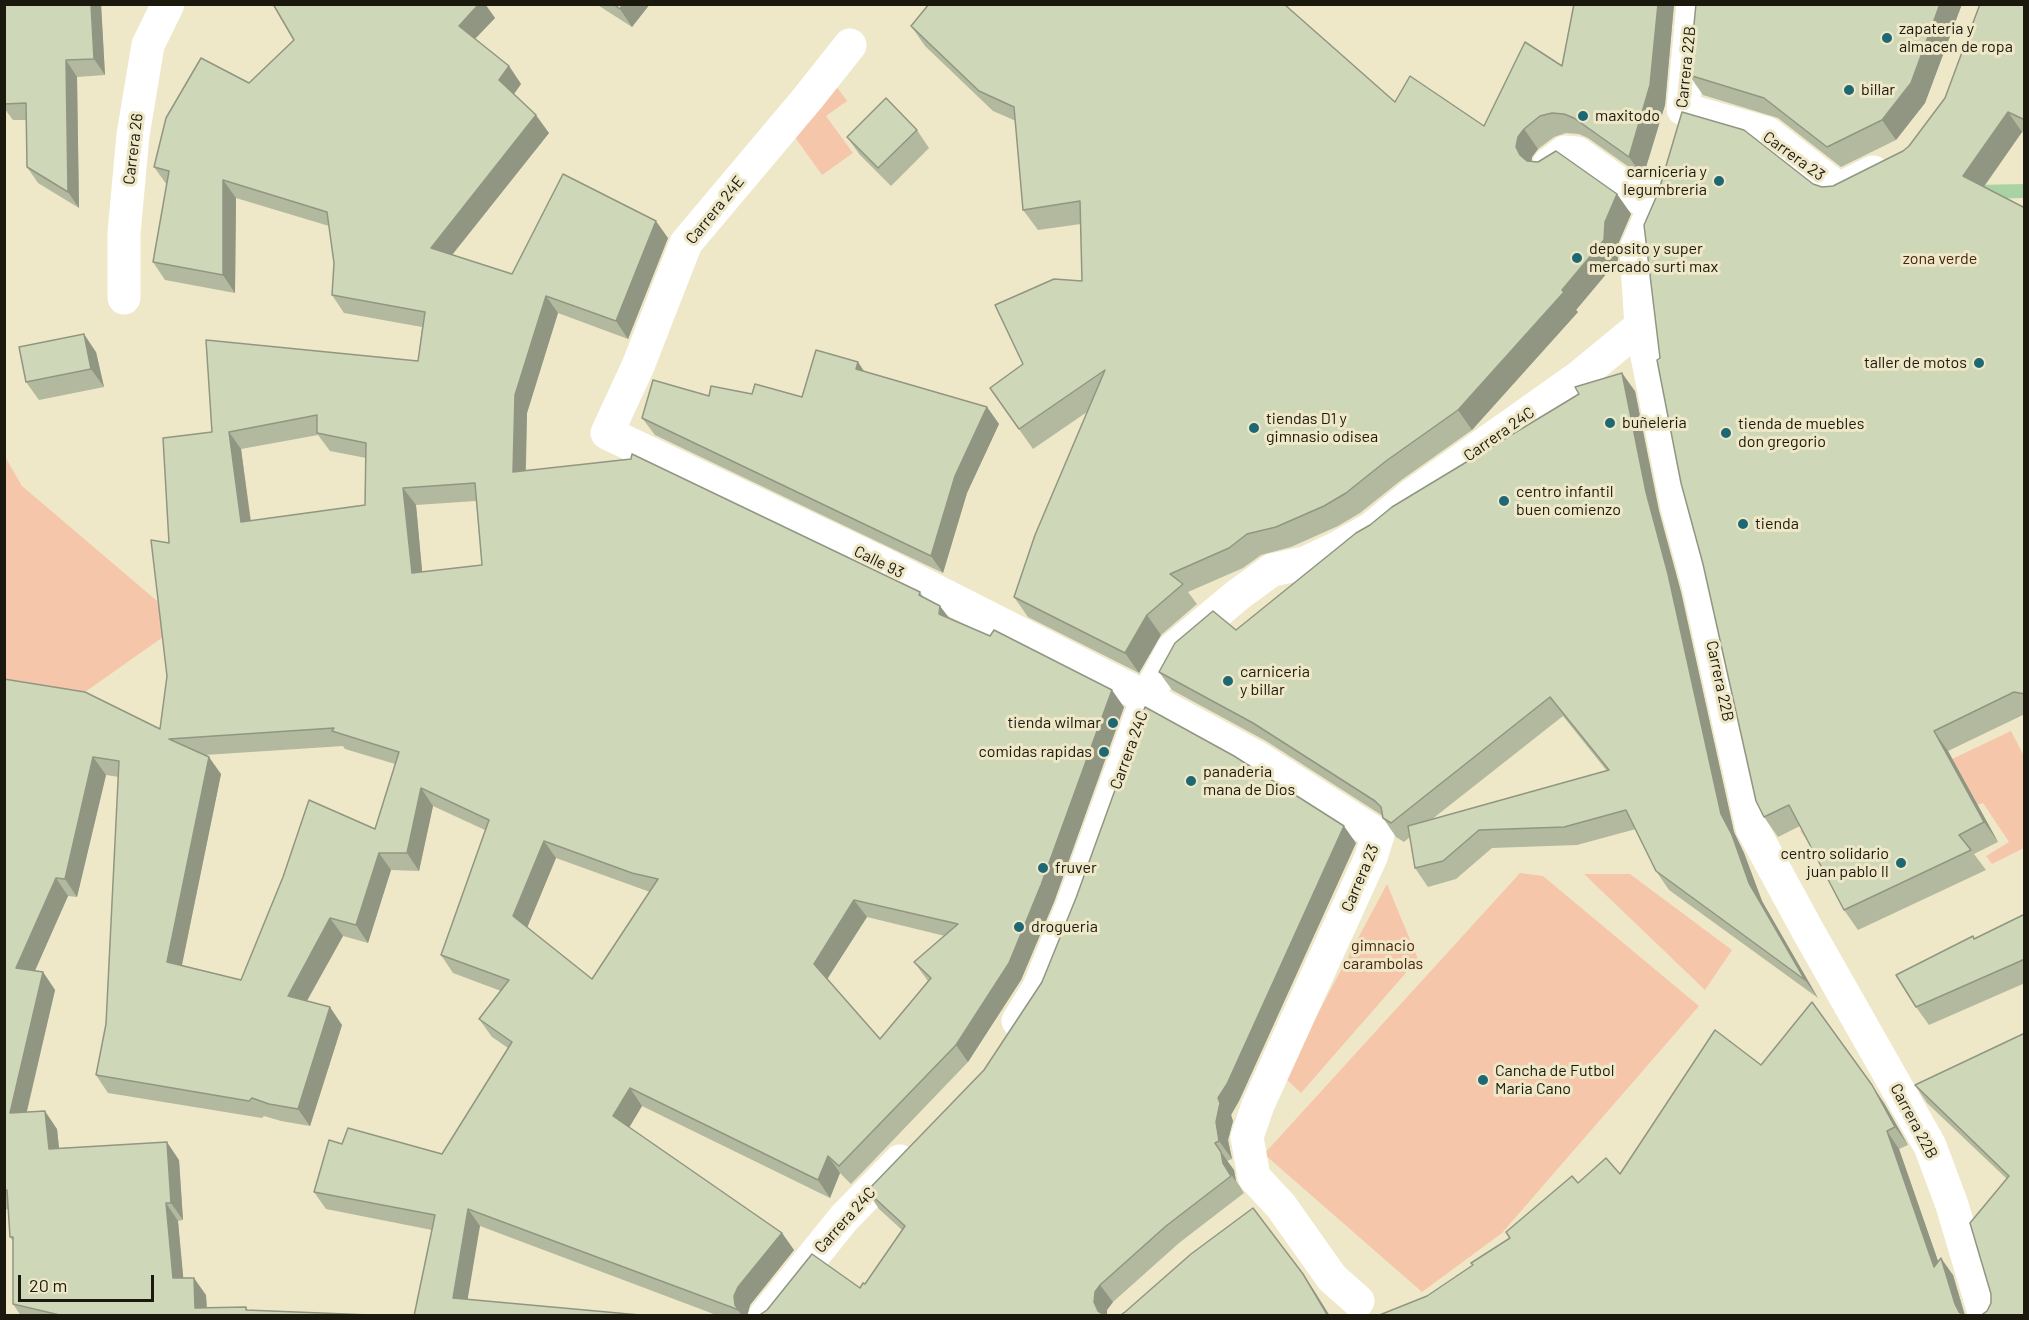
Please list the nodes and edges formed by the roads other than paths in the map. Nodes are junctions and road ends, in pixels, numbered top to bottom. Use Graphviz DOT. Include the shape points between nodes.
graph roads {
  1 [pos="168,4"];
  2 [pos="1693,4"];
  3 [pos="850,45"];
  4 [pos="1683,109"];
  5 [pos="1899,160"];
  6 [pos="1549,164"];
  7 [pos="1654,208"];
  8 [pos="124,298"];
  9 [pos="1641,326"];
  10 [pos="608,433"];
  11 [pos="1147,698"];
  12 [pos="1000,1048"];
  13 [pos="917,1142"];
  14 [pos="1272,1197"];
  15 [pos="1245,1217"];
  16 [pos="1358,1301"];
  17 [pos="765,1316"];
  18 [pos="1985,1316"];
  1 -- 8 [label="street, Carrera 26" via="148,45 134,135 124,233"];
  2 -- 4 [label="street, Carrera 22B"];
  3 -- 10 [label="street, Carrera 24E" via="686,243"];
  4 -- 5 [label="street, Carrera 23" via="1767,133 1839,189"];
  4 -- 7 [label="street, Carrera 22B"];
  6 -- 7 [label="street" via="1564,152 1577,153"];
  7 -- 9 [label="street, Carrera 22B" via="1636,249"];
  9 -- 11 [label="street, Carrera 24C" via="1579,377 1411,496 1371,529 1305,563 1272,570 1239,594 1173,649"];
  9 -- 18 [label="street, Carrera 22B" via="1677,507 1752,828 1930,1146"];
  10 -- 11 [label="street, Calle 93" via="885,565"];
  11 -- 12 [label="street, Carrera 24C" via="1038,989"];
  11 -- 14 [label="street, Carrera 23" via="1256,757 1378,835 1246,1137 1254,1177"];
  13 -- 17 [label="street, Carrera 24C" via="844,1218"];
  14 -- 15 [label="street"];
  14 -- 16 [label="street, Carrera 23" via="1332,1278"];
}
